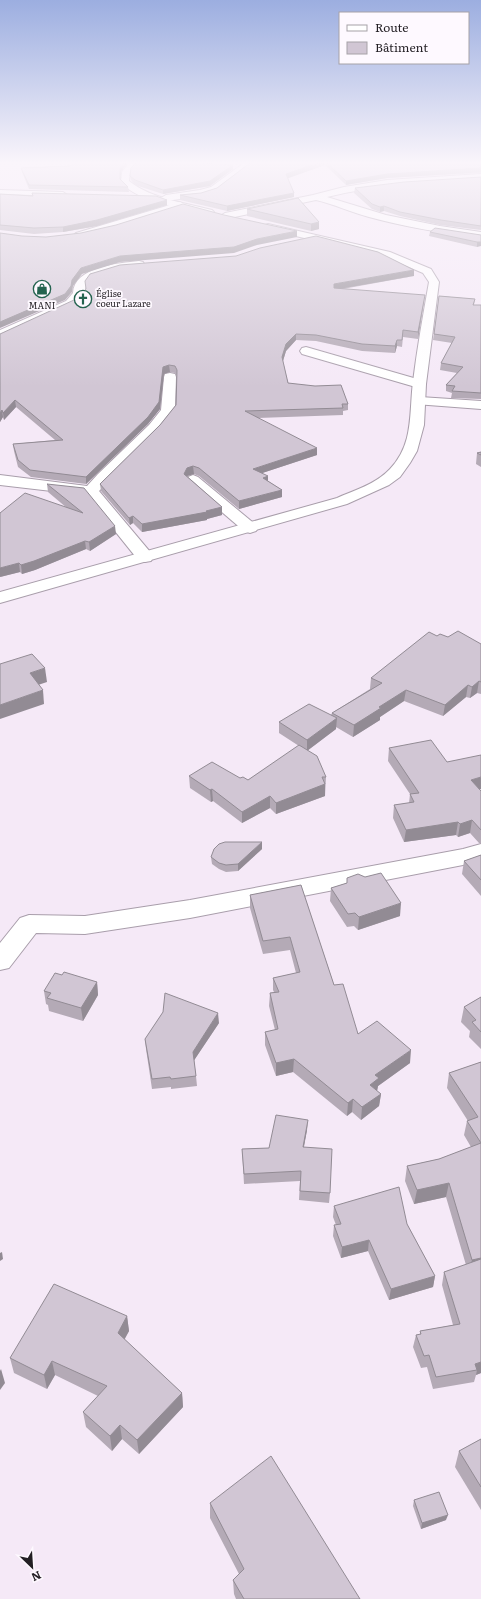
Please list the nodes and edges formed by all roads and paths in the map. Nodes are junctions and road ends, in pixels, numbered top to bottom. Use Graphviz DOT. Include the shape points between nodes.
graph roads {
  1 [pos="314,238"];
  2 [pos="286,244"];
  3 [pos="148,263"];
  4 [pos="0,336"];
  5 [pos="306,351"];
  6 [pos="170,377"];
  7 [pos="419,384"];
  8 [pos="420,401"];
  9 [pos="481,405"];
  10 [pos="0,480"];
  11 [pos="193,480"];
  12 [pos="91,491"];
  13 [pos="250,528"];
  14 [pos="145,557"];
  15 [pos="0,598"];
  16 [pos="481,852"];
  17 [pos="0,961"];
  1 -- 2 [label="street"];
  1 -- 7 [label="street" via="386,254 427,271 434,282"];
  3 -- 4 [label="street" via="120,266 86,277 79,287 79,294 70,302"];
  5 -- 7 [label="street"];
  6 -- 12 [label="street" via="168,411"];
  7 -- 8 [label="street"];
  8 -- 9 [label="street"];
  8 -- 13 [label="street" via="414,442 405,463 385,482 342,501"];
  10 -- 12 [label="street"];
  11 -- 13 [label="street"];
  12 -- 14 [label="street"];
  13 -- 14 [label="street"];
  14 -- 15 [label="street"];
  16 -- 17 [label="street" via="190,909 86,925 29,924"];
}
